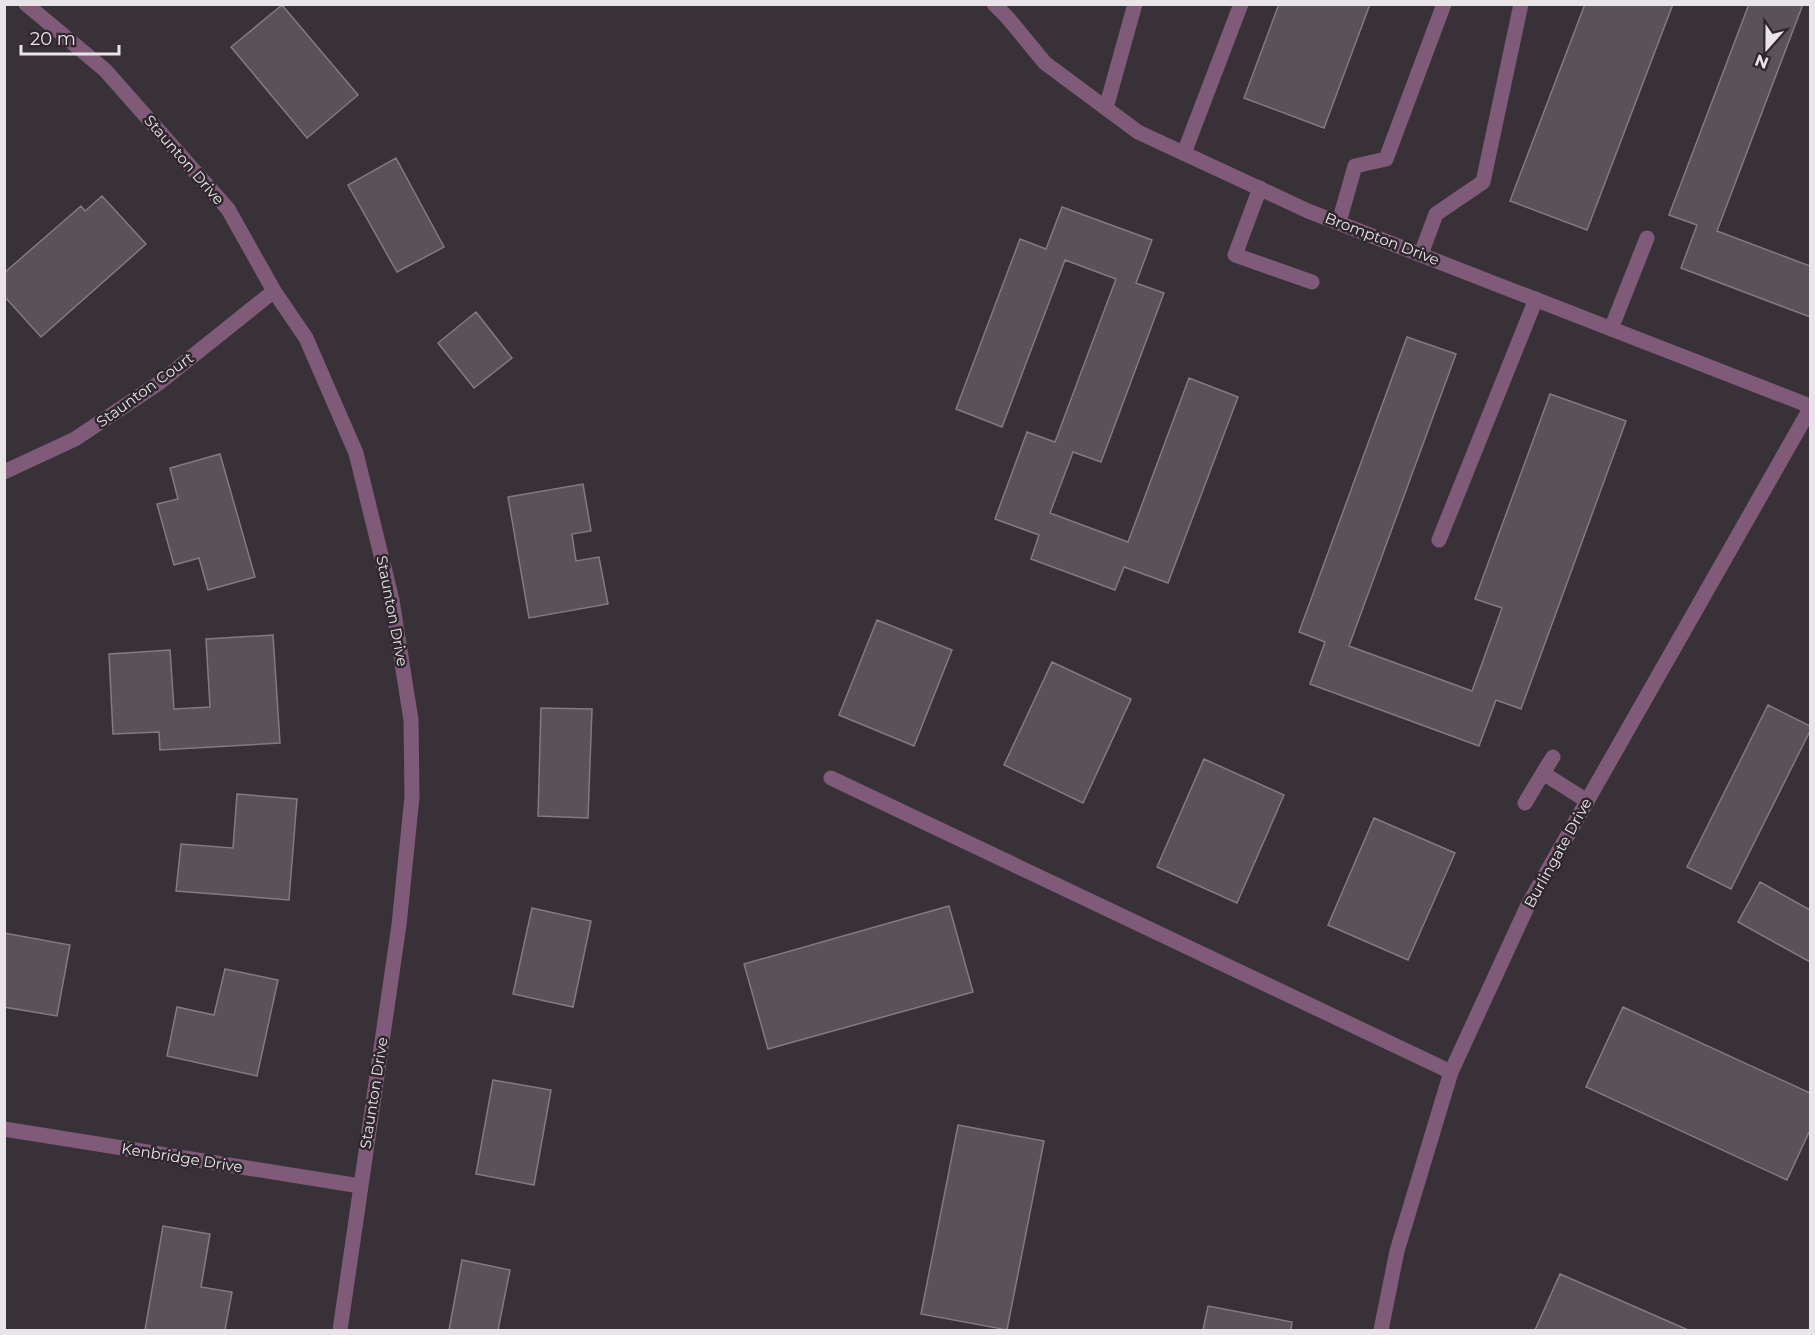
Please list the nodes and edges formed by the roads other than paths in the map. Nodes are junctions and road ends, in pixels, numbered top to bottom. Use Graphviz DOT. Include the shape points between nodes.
graph roads {
  1 [pos="26,4"];
  2 [pos="994,4"];
  3 [pos="1135,4"];
  4 [pos="1241,4"];
  5 [pos="1444,4"];
  6 [pos="1521,4"];
  7 [pos="1106,108"];
  8 [pos="1184,153"];
  9 [pos="1260,188"];
  10 [pos="1339,222"];
  11 [pos="1647,238"];
  12 [pos="1421,254"];
  13 [pos="1312,282"];
  14 [pos="274,291"];
  15 [pos="1536,299"];
  16 [pos="1611,329"];
  17 [pos="1810,407"];
  18 [pos="4,472"];
  19 [pos="1439,540"];
  20 [pos="1553,757"];
  21 [pos="1543,773"];
  22 [pos="831,778"];
  23 [pos="1587,801"];
  24 [pos="1525,803"];
  25 [pos="1451,1072"];
  26 [pos="4,1129"];
  27 [pos="360,1186"];
  28 [pos="340,1330"];
  29 [pos="1381,1330"];
  1 -- 14 [label="street, Staunton Drive" via="105,70 228,209"];
  2 -- 7 [label="street, Brompton Drive" via="1044,63"];
  3 -- 7 [label="street"];
  4 -- 8 [label="street"];
  5 -- 10 [label="street" via="1386,159 1355,166"];
  6 -- 12 [label="street" via="1483,182 1436,214"];
  7 -- 8 [label="street, Brompton Drive" via="1138,132"];
  8 -- 9 [label="street, Brompton Drive"];
  9 -- 10 [label="street, Brompton Drive"];
  9 -- 13 [label="street" via="1235,255"];
  10 -- 12 [label="street, Brompton Drive"];
  11 -- 16 [label="street"];
  12 -- 15 [label="street, Brompton Drive"];
  14 -- 18 [label="street, Staunton Court" via="150,389 75,439"];
  14 -- 27 [label="street, Staunton Drive" via="306,338 356,453 392,600 411,720 412,797 399,925"];
  15 -- 16 [label="street, Brompton Drive"];
  15 -- 19 [label="street"];
  16 -- 17 [label="street, Brompton Drive"];
  17 -- 23 [label="street, Burlingate Drive"];
  20 -- 21 [label="street"];
  21 -- 23 [label="street"];
  21 -- 24 [label="street"];
  22 -- 25 [label="street"];
  23 -- 25 [label="street, Burlingate Drive" via="1527,905"];
  25 -- 29 [label="street, Burlingate Drive" via="1397,1251"];
  26 -- 27 [label="street, Kenbridge Drive"];
  27 -- 28 [label="street, Staunton Drive"];
}
